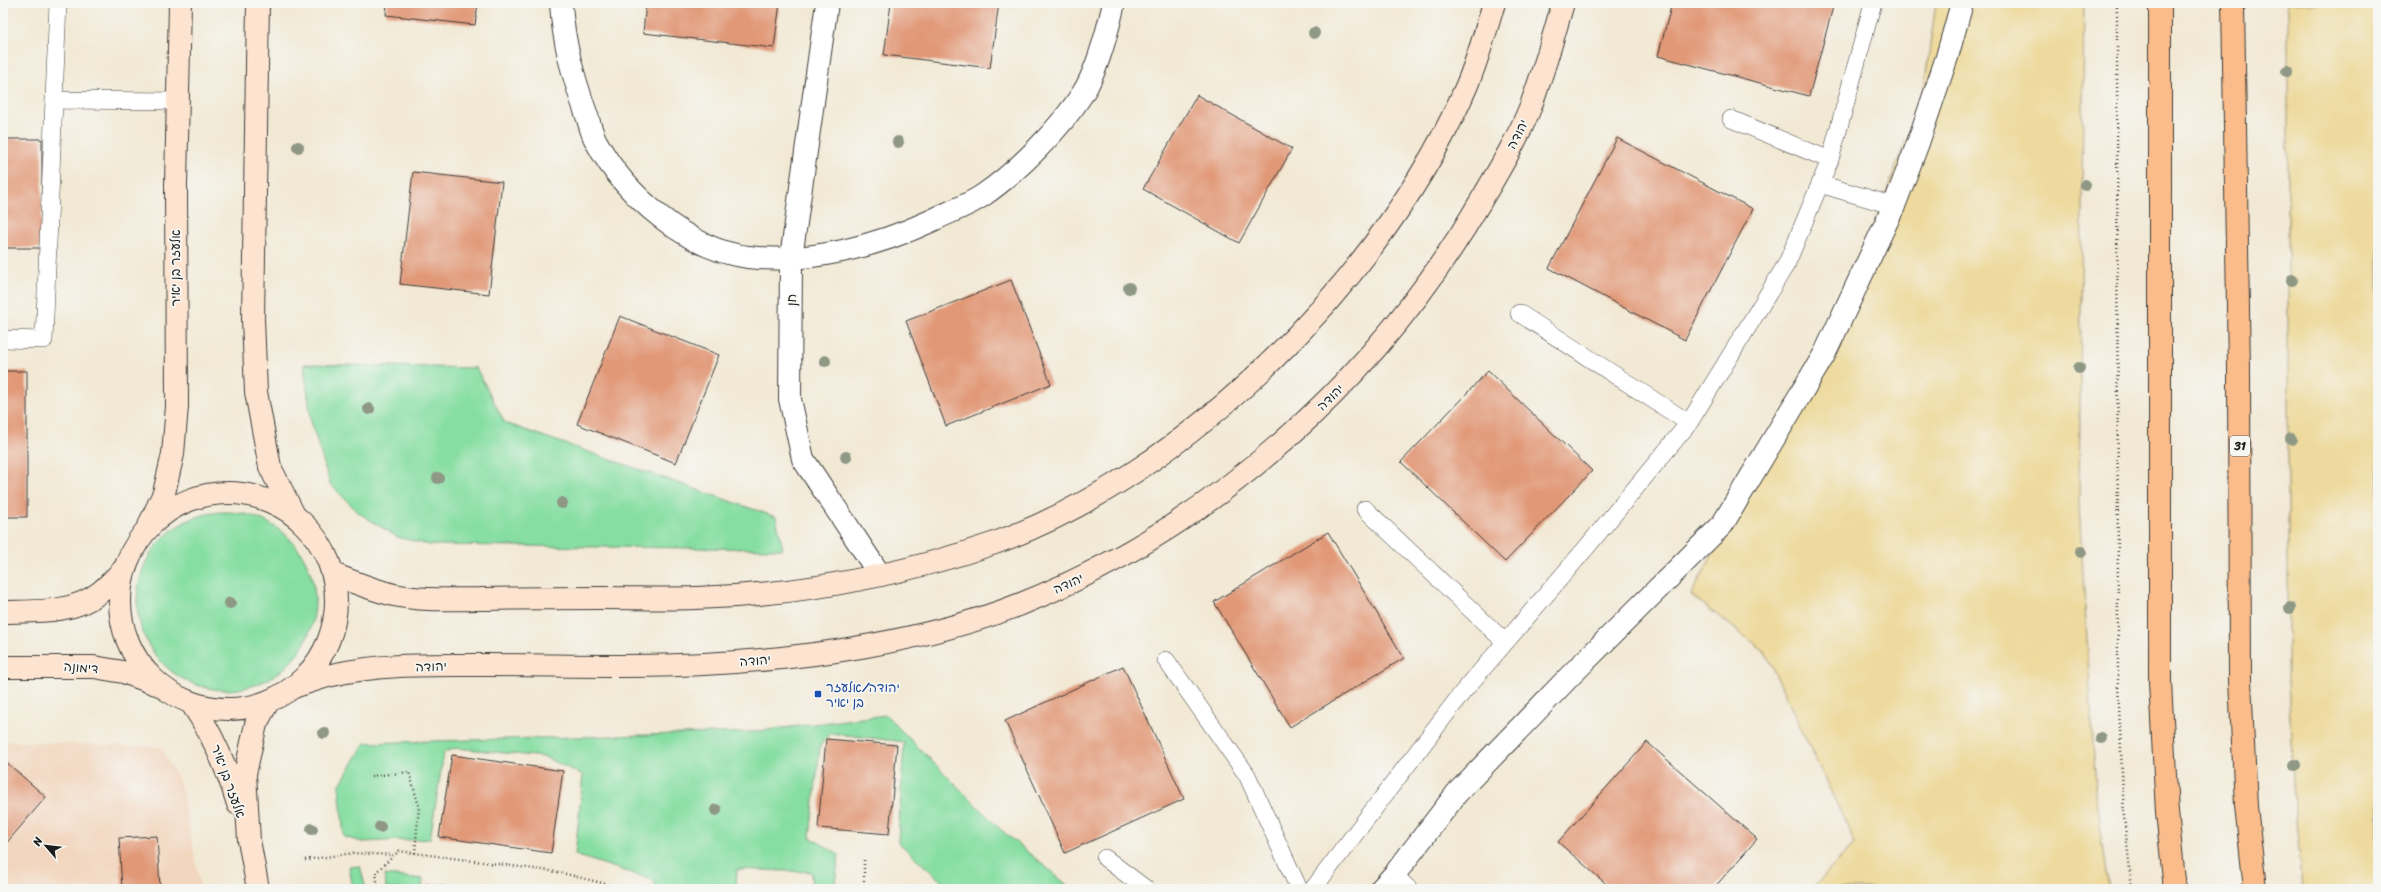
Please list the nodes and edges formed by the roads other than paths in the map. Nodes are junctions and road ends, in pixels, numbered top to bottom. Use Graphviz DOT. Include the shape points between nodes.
graph roads {
  1 [pos="58,3"];
  2 [pos="180,3"];
  3 [pos="258,3"];
  4 [pos="561,3"];
  5 [pos="827,3"];
  6 [pos="1114,3"];
  7 [pos="1494,3"];
  8 [pos="1564,3"];
  9 [pos="1873,3"];
  10 [pos="1962,3"];
  11 [pos="2160,3"];
  12 [pos="2233,3"];
  13 [pos="54,100"];
  14 [pos="178,102"];
  15 [pos="1731,119"];
  16 [pos="1830,160"];
  17 [pos="1820,184"];
  18 [pos="1894,206"];
  19 [pos="791,258"];
  20 [pos="1519,313"];
  21 [pos="3,339"];
  22 [pos="1689,423"];
  23 [pos="1364,509"];
  24 [pos="294,515"];
  25 [pos="148,528"];
  26 [pos="124,569"];
  27 [pos="333,574"];
  28 [pos="880,575"];
  29 [pos="3,612"];
  30 [pos="1505,642"];
  31 [pos="1166,660"];
  32 [pos="3,667"];
  33 [pos="157,684"];
  34 [pos="294,687"];
  35 [pos="268,702"];
  36 [pos="192,704"];
  37 [pos="249,840"];
  38 [pos="1105,858"];
  39 [pos="1395,884"];
  40 [pos="258,889"];
  41 [pos="1146,889"];
  42 [pos="1299,889"];
  43 [pos="1313,889"];
  44 [pos="2175,889"];
  45 [pos="2255,889"];
  1 -- 13 [label="lane"];
  2 -- 14 [label="street, אלעזר בן יאיר"];
  3 -- 24 [label="street" via="253,320 256,392 270,467"];
  4 -- 19 [label="street" via="562,24 575,84 596,143 628,188 663,220 701,243 747,257"];
  5 -- 19 [label="street, חן"];
  6 -- 19 [label="street" via="1106,38 1084,92 1043,145 981,196 910,230 856,249"];
  7 -- 28 [label="street" via="1467,85 1438,143 1404,200 1369,252 1334,296 1263,370 1209,416 1156,456 1100,493 995,543"];
  8 -- 34 [label="street, יהודה" via="1529,110 1496,176 1461,236 1422,292 1351,376 1308,419 1189,515 1133,551 1018,605 893,640 833,650 765,660 700,664 424,665 332,675"];
  9 -- 16 [label="lane"];
  10 -- 18 [label="street" via="1928,114"];
  11 -- 44 [label="highway" via="2160,682 2167,812"];
  12 -- 45 [label="highway, 31" via="2239,384 2240,680 2246,806"];
  13 -- 14 [label="lane"];
  13 -- 21 [label="lane" via="44,340"];
  14 -- 25 [label="street, אלעזר בן יאיר" via="175,321 177,406 173,454 164,492"];
  15 -- 16 [label="lane"];
  16 -- 17 [label="lane"];
  17 -- 18 [label="lane"];
  17 -- 22 [label="lane" via="1786,263"];
  18 -- 39 [label="street" via="1824,355 1722,526 1570,676 1457,793"];
  19 -- 28 [label="street, חן" via="790,398 803,459"];
  20 -- 22 [label="lane"];
  22 -- 30 [label="lane"];
  23 -- 30 [label="lane"];
  24 -- 25 [label="street" via="270,501 245,493 218,493 192,498 168,510"];
  24 -- 27 [label="street" via="318,541"];
  25 -- 26 [label="street" via="133,547"];
  26 -- 29 [label="street" via="99,594 79,604 52,611"];
  26 -- 33 [label="street" via="119,600 123,632 136,660"];
  27 -- 28 [label="street" via="363,586 422,599 697,598 758,593"];
  27 -- 34 [label="street" via="336,606 330,637 316,665"];
  30 -- 43 [label="lane" via="1462,693"];
  31 -- 42 [label="lane" via="1247,775"];
  32 -- 33 [label="street, דימונה" via="94,667 123,672"];
  33 -- 36 [label="street" via="173,696"];
  34 -- 35 [label="street"];
  35 -- 36 [label="street" via="243,709 217,710"];
  35 -- 37 [label="street, אלעזר בן יאיר" via="256,724 245,774"];
  36 -- 37 [label="street, אלעזר בן יאיר" via="210,730 227,769"];
  37 -- 40 [label="street, אלעזר בן יאיר"];
  38 -- 41 [label="lane"];
}
